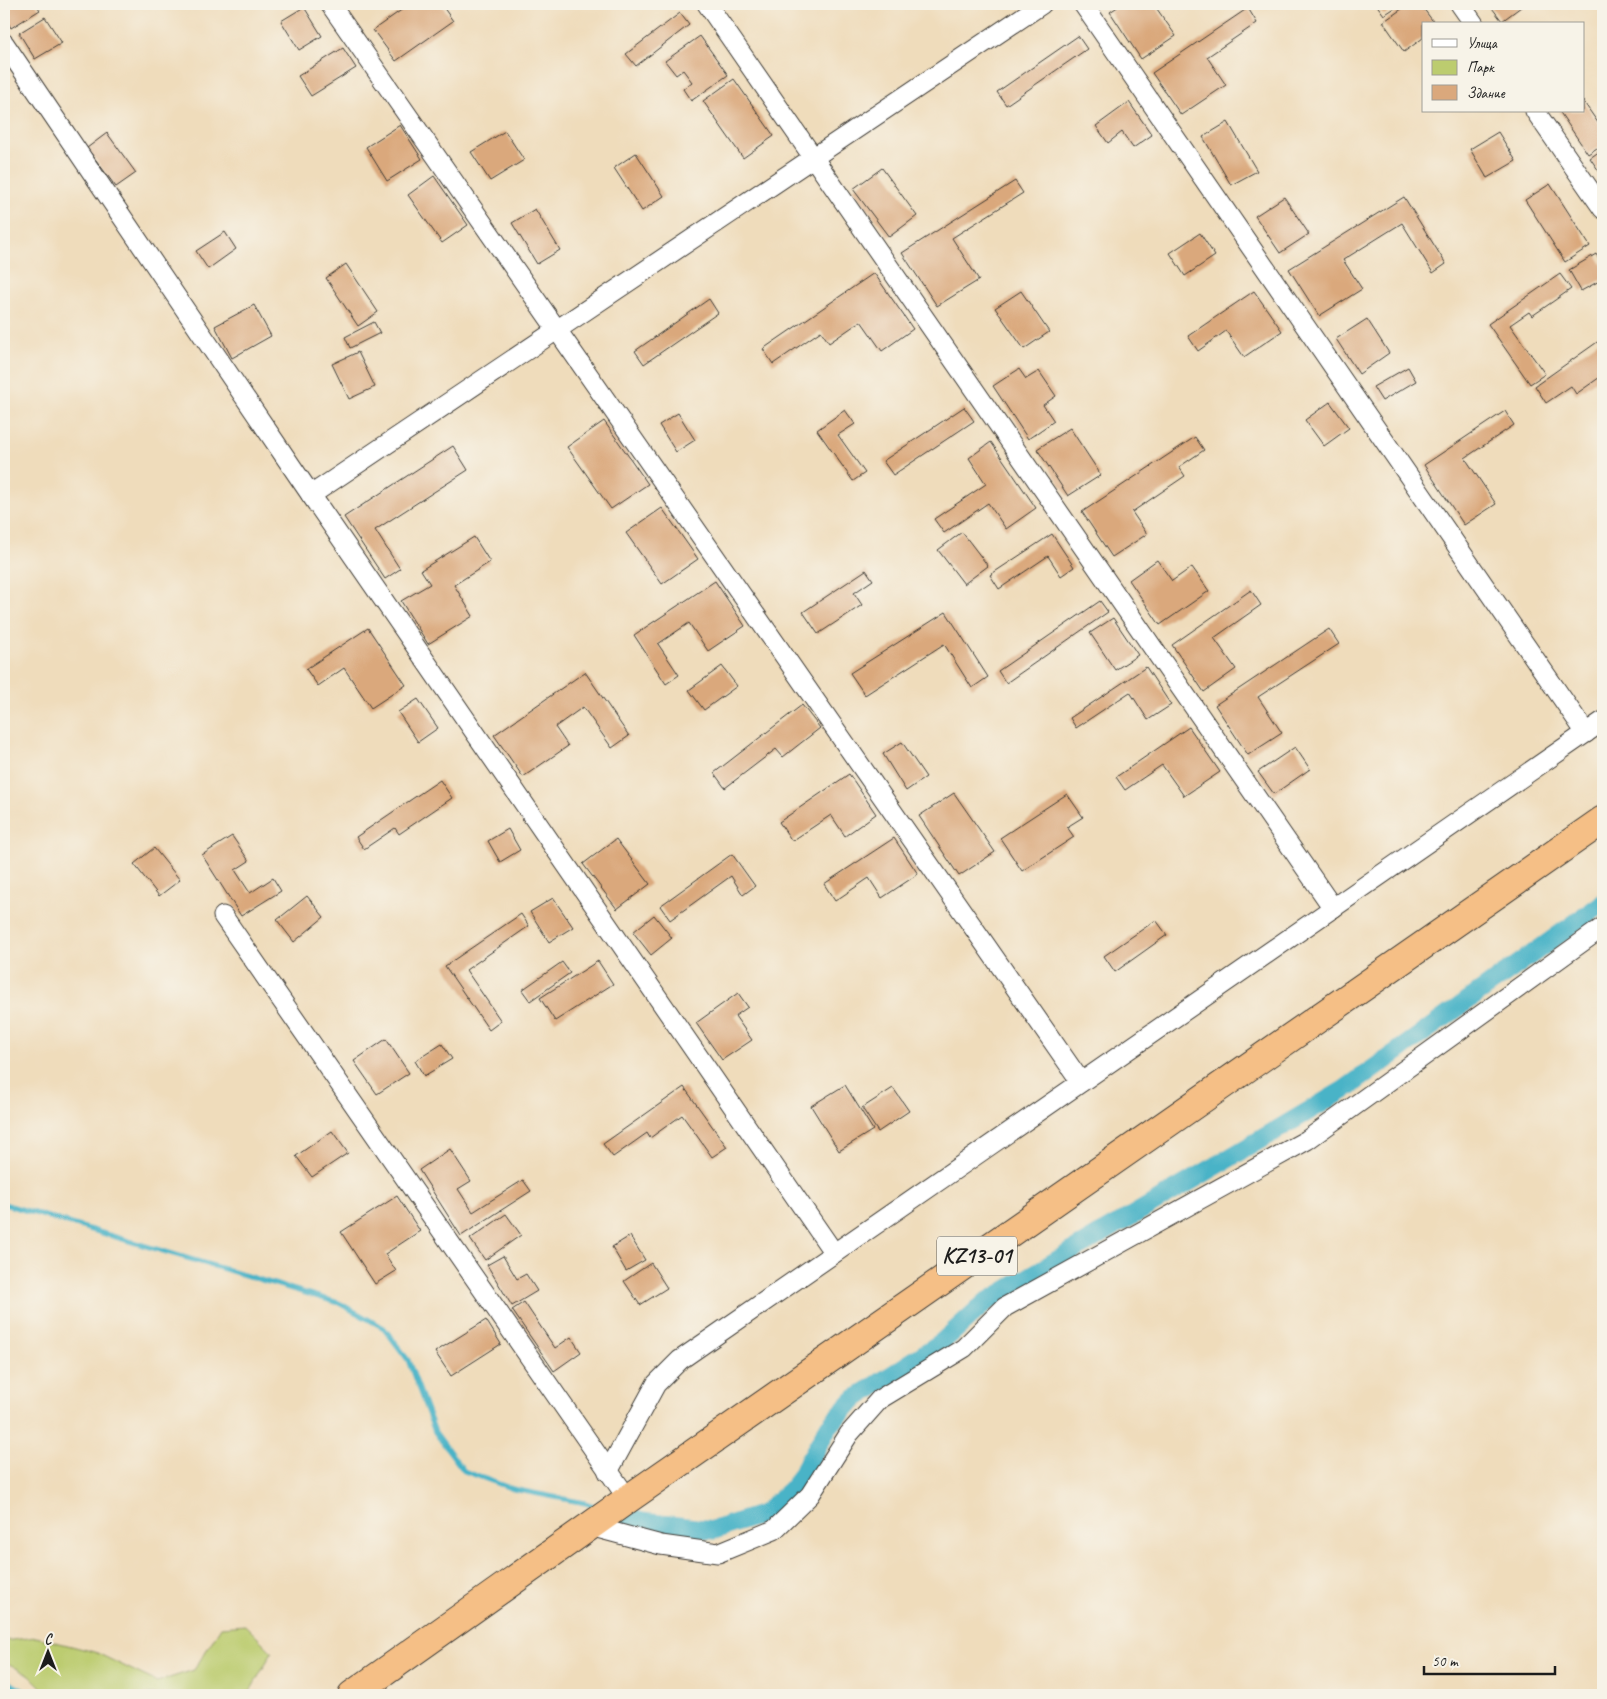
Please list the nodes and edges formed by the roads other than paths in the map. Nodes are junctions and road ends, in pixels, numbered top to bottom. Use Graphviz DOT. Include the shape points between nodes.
graph roads {
  1 [pos="330,4"];
  2 [pos="707,4"];
  3 [pos="1042,4"];
  4 [pos="1083,4"];
  5 [pos="1460,4"];
  6 [pos="1473,22"];
  7 [pos="4,43"];
  8 [pos="1536,112"];
  9 [pos="813,158"];
  10 [pos="1603,209"];
  11 [pos="557,329"];
  12 [pos="311,495"];
  13 [pos="1603,721"];
  14 [pos="1586,733"];
  15 [pos="1603,820"];
  16 [pos="1333,908"];
  17 [pos="222,916"];
  18 [pos="1603,928"];
  19 [pos="1081,1082"];
  20 [pos="834,1253"];
  21 [pos="608,1472"];
  22 [pos="628,1499"];
  23 [pos="590,1526"];
  24 [pos="352,1695"];
  1 -- 11 [label="street"];
  2 -- 9 [label="street"];
  3 -- 9 [label="street"];
  4 -- 14 [label="street"];
  5 -- 6 [label="street"];
  7 -- 12 [label="street"];
  8 -- 10 [label="street"];
  9 -- 11 [label="street"];
  9 -- 16 [label="street"];
  11 -- 12 [label="street"];
  11 -- 19 [label="street"];
  12 -- 20 [label="street"];
  13 -- 14 [label="street"];
  14 -- 16 [label="street"];
  15 -- 22 [label="highway, KZ13-01"];
  16 -- 19 [label="street"];
  17 -- 21 [label="street"];
  18 -- 23 [label="street" via="1307,1140 1005,1307 964,1348 880,1399 849,1434 810,1495 774,1530 718,1553 661,1544"];
  19 -- 20 [label="street"];
  20 -- 21 [label="street" via="680,1360 656,1384"];
  21 -- 22 [label="street"];
  22 -- 23 [label="highway, KZ13-01"];
  23 -- 24 [label="highway, KZ13-01"];
}
